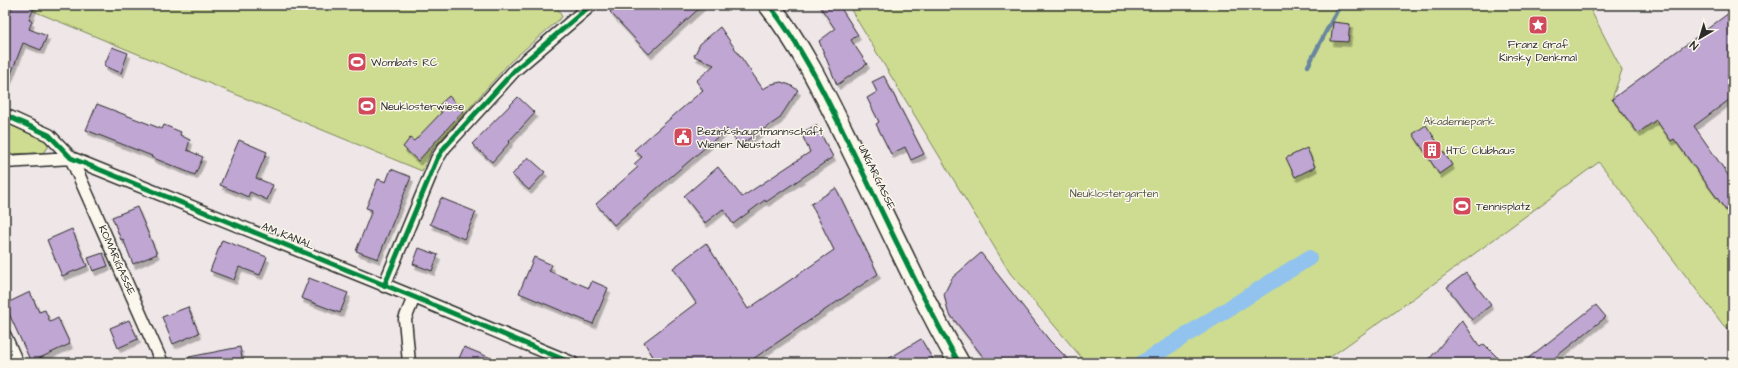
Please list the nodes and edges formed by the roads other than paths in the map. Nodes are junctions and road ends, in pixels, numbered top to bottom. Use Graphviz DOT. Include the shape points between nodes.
graph roads {
  1 [pos="591,5"];
  2 [pos="768,5"];
  3 [pos="5,115"];
  4 [pos="71,158"];
  5 [pos="5,162"];
  6 [pos="384,286"];
  7 [pos="414,297"];
  8 [pos="5,336"];
  9 [pos="17,363"];
  10 [pos="162,363"];
  11 [pos="410,363"];
  12 [pos="572,363"];
  13 [pos="959,363"];
  1 -- 6 [label="street" via="516,70 444,148 436,159"];
  2 -- 13 [label="main road, UNGARGASSE" via="804,55 856,156 930,312"];
  3 -- 4 [label="street, AM KANAL" via="49,135"];
  4 -- 5 [label="street"];
  4 -- 6 [label="street, AM KANAL"];
  4 -- 10 [label="street, KOMARIGASSE"];
  6 -- 7 [label="street, AM KANAL"];
  7 -- 11 [label="street" via="405,319"];
  7 -- 12 [label="street, AM KANAL"];
  8 -- 9 [label="street"];
}
